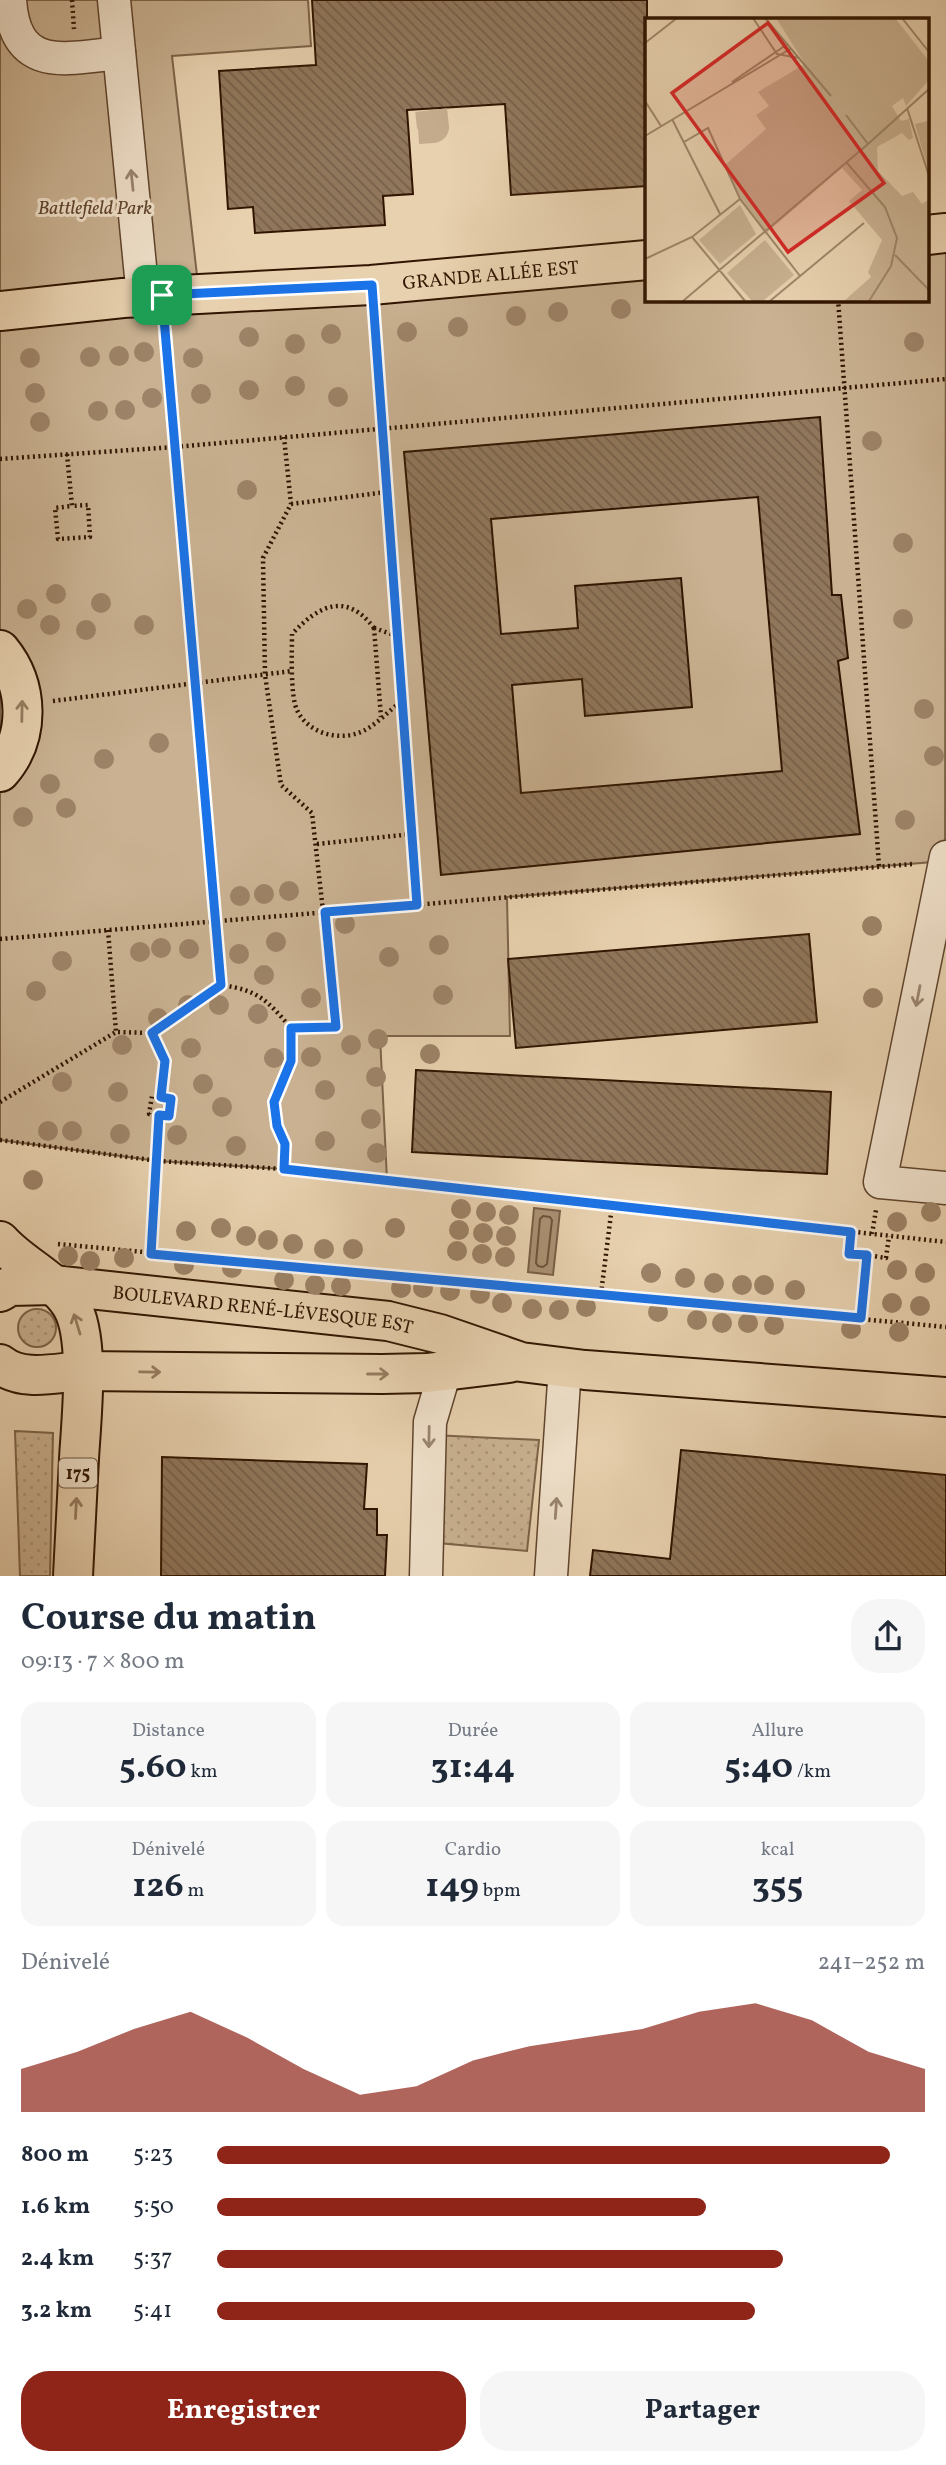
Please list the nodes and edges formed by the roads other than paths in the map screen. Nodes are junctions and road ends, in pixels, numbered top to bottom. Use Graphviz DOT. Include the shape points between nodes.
graph roads {
  1 [pos="10,0"];
  2 [pos="114,0"];
  3 [pos="119,52"];
  4 [pos="946,233"];
  5 [pos="928,235"];
  6 [pos="645,260"];
  7 [pos="153,296"];
  8 [pos="0,312"];
  9 [pos="0,650"];
  10 [pos="0,772"];
  11 [pos="946,857"];
  12 [pos="946,1188"];
  13 [pos="0,1241"];
  14 [pos="52,1285"];
  15 [pos="0,1293"];
  16 [pos="521,1362"];
  17 [pos="0,1364"];
  18 [pos="565,1367"];
  19 [pos="82,1371"];
  20 [pos="445,1371"];
  21 [pos="946,1397"];
  22 [pos="73,1576"];
  23 [pos="426,1576"];
  24 [pos="551,1576"];
  1 -- 3 [label="street" via="17,34 37,54 75,58"];
  2 -- 3 [label="street"];
  7 -- 3 [label="street, one-way"];
  4 -- 5 [label="main road"];
  6 -- 7 [label="main road, GRANDE ALLÉE EST" via="372,285"];
  7 -- 8 [label="main road, GRANDE ALLÉE EST"];
  10 -- 9 [label="main road, one-way" via="21,734 23,704 17,677"];
  11 -- 12 [label="street, one-way" via="880,1182"];
  13 -- 14 [label="main road, 175"];
  14 -- 15 [label="main road, BOULEVARD RENÉ-LÉVESQUE EST" via="10,1286"];
  14 -- 16 [label="main road, BOULEVARD RENÉ-LÉVESQUE EST" via="388,1321"];
  19 -- 14 [label="main road, 175, one-way" via="81,1332 71,1306"];
  16 -- 18 [label="main road, BOULEVARD RENÉ-LÉVESQUE EST"];
  16 -- 20 [label="main road, BOULEVARD RENÉ-LÉVESQUE EST"];
  17 -- 19 [label="main road, BOULEVARD RENÉ-LÉVESQUE EST" via="27,1376"];
  18 -- 21 [label="main road, BOULEVARD RENÉ-LÉVESQUE EST"];
  24 -- 18 [label="street, one-way"];
  19 -- 20 [label="main road, BOULEVARD RENÉ-LÉVESQUE EST, one-way"];
  22 -- 19 [label="main road, 175, one-way"];
  20 -- 23 [label="street, one-way" via="430,1422"];
}
